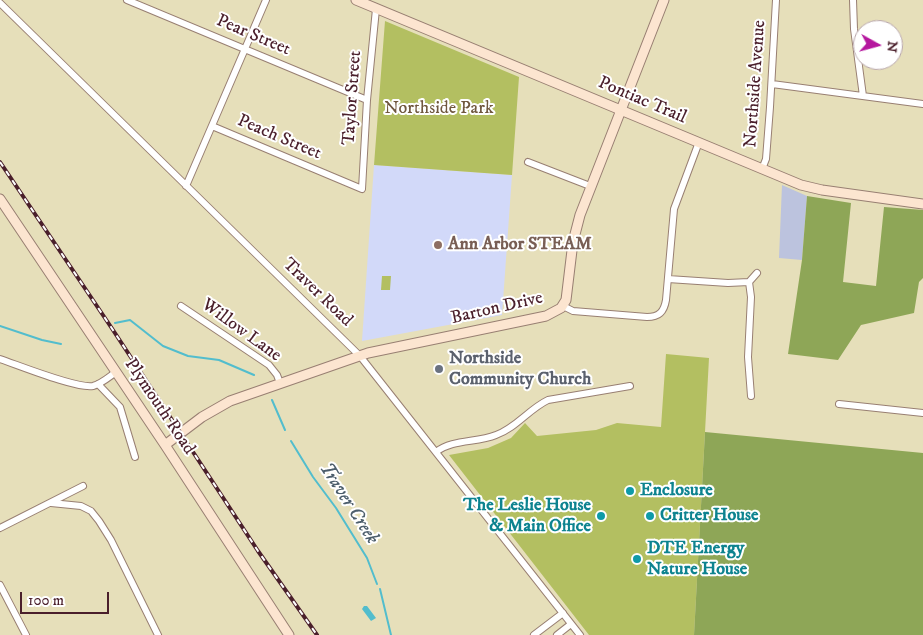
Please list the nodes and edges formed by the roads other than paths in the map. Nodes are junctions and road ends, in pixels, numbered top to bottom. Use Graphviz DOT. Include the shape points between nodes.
graph roads {
  1 [pos="126,0"];
  2 [pos="266,0"];
  3 [pos="356,0"];
  4 [pos="664,0"];
  5 [pos="776,0"];
  6 [pos="853,0"];
  7 [pos="0,3"];
  8 [pos="376,10"];
  9 [pos="245,48"];
  10 [pos="772,84"];
  11 [pos="863,96"];
  12 [pos="367,100"];
  13 [pos="923,104"];
  14 [pos="620,110"];
  15 [pos="212,126"];
  16 [pos="699,142"];
  17 [pos="528,162"];
  18 [pos="762,169"];
  19 [pos="186,186"];
  20 [pos="590,186"];
  21 [pos="362,189"];
  22 [pos="0,199"];
  23 [pos="923,204"];
  24 [pos="757,273"];
  25 [pos="668,279"];
  26 [pos="749,282"];
  27 [pos="181,306"];
  28 [pos="563,306"];
  29 [pos="360,356"];
  30 [pos="0,359"];
  31 [pos="116,372"];
  32 [pos="280,383"];
  33 [pos="98,384"];
  34 [pos="630,386"];
  35 [pos="751,396"];
  36 [pos="839,404"];
  37 [pos="923,413"];
  38 [pos="165,445"];
  39 [pos="436,452"];
  40 [pos="135,457"];
  41 [pos="83,486"];
  42 [pos="51,503"];
  43 [pos="0,528"];
  44 [pos="0,585"];
  45 [pos="563,612"];
  46 [pos="571,624"];
  47 [pos="26,635"];
  48 [pos="158,635"];
  49 [pos="289,635"];
  50 [pos="534,635"];
  51 [pos="557,635"];
  52 [pos="580,635"];
  1 -- 9 [label="street, Pear Street"];
  2 -- 9 [label="street"];
  3 -- 8 [label="main road, Pontiac Trail"];
  4 -- 14 [label="main road, Barton Drive"];
  5 -- 10 [label="street, Northside Avenue"];
  6 -- 11 [label="street"];
  7 -- 19 [label="street, Traver Road"];
  8 -- 12 [label="street, Taylor Street"];
  8 -- 14 [label="main road, Pontiac Trail"];
  9 -- 12 [label="street, Pear Street"];
  9 -- 15 [label="street"];
  10 -- 11 [label="street"];
  10 -- 18 [label="street, Northside Avenue" via="766,159"];
  11 -- 13 [label="street"];
  12 -- 21 [label="street, Taylor Street"];
  14 -- 16 [label="main road, Pontiac Trail"];
  14 -- 20 [label="main road, Barton Drive"];
  15 -- 19 [label="street"];
  15 -- 21 [label="street, Peach Street"];
  16 -- 18 [label="main road, Pontiac Trail"];
  16 -- 25 [label="street" via="674,209"];
  17 -- 20 [label="street"];
  18 -- 23 [label="main road, Pontiac Trail" via="811,188"];
  19 -- 29 [label="street, Traver Road"];
  20 -- 28 [label="main road, Barton Drive" via="575,229 568,291"];
  22 -- 31 [label="main road, Plymouth Road"];
  24 -- 26 [label="street"];
  25 -- 26 [label="street"];
  25 -- 28 [label="street" via="665,308 654,316 573,311"];
  26 -- 35 [label="street" via="752,297 748,357"];
  27 -- 32 [label="street, Willow Lane" via="269,366"];
  28 -- 29 [label="main road, Barton Drive" via="546,316"];
  29 -- 32 [label="main road, Barton Drive"];
  29 -- 39 [label="street, Traver Road"];
  30 -- 33 [label="street" via="84,386"];
  31 -- 33 [label="street"];
  31 -- 38 [label="main road, Plymouth Road"];
  32 -- 38 [label="main road, Barton Drive" via="216,408"];
  33 -- 40 [label="street" via="120,407"];
  34 -- 39 [label="street" via="548,400 497,435 448,444"];
  36 -- 37 [label="street"];
  38 -- 49 [label="main road, Plymouth Road"];
  39 -- 45 [label="street, Traver Road"];
  41 -- 42 [label="street"];
  42 -- 43 [label="street"];
  42 -- 48 [label="street" via="81,506 100,521"];
  44 -- 47 [label="street"];
  45 -- 46 [label="street, Traver Road"];
  45 -- 50 [label="street"];
  46 -- 51 [label="street"];
  46 -- 52 [label="street, Traver Road"];
}
